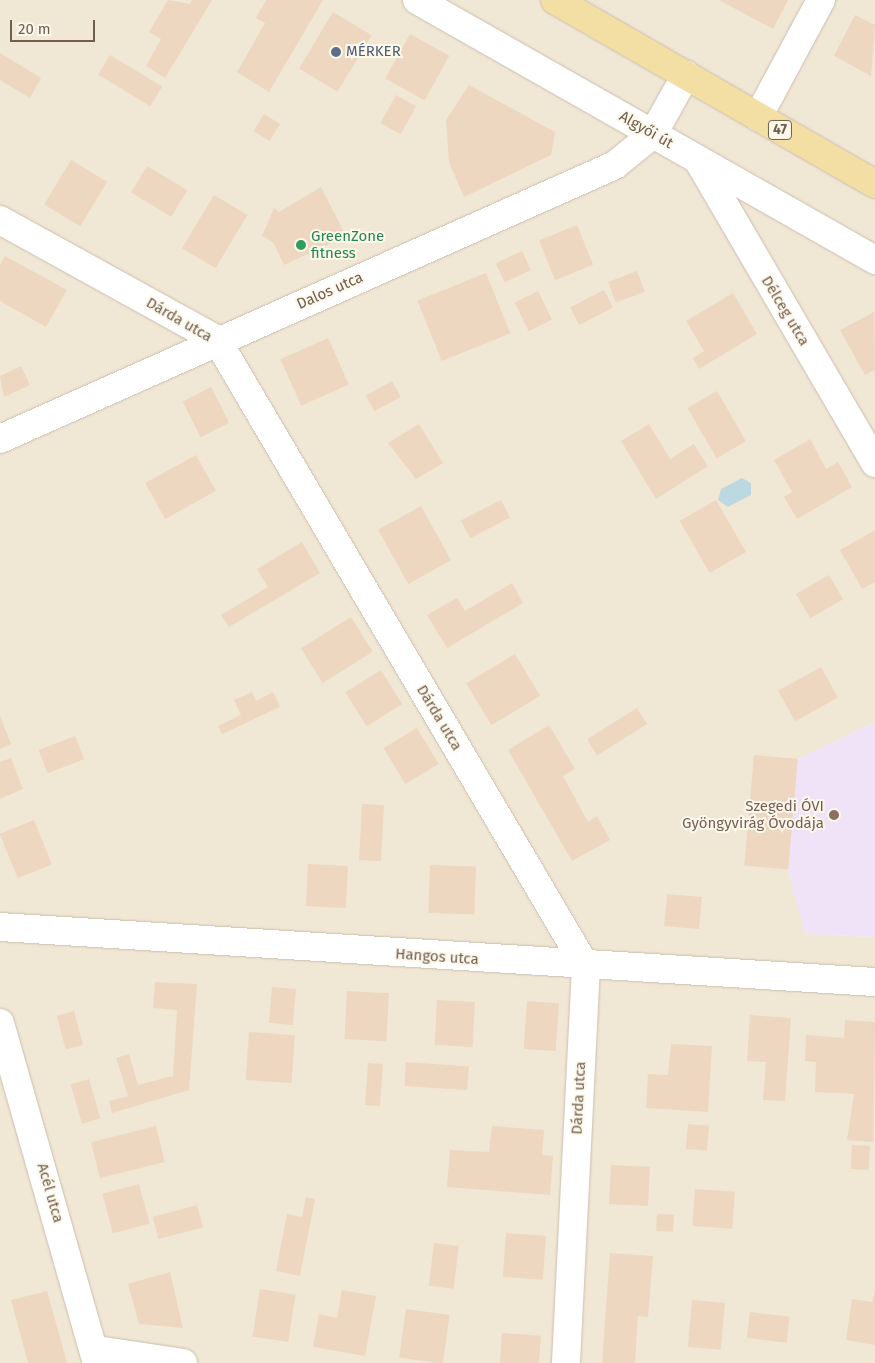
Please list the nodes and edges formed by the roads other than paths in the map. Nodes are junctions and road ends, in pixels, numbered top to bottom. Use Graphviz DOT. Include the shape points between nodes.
graph roads {
  1 [pos="417,0"];
  2 [pos="554,0"];
  3 [pos="821,0"];
  4 [pos="686,76"];
  5 [pos="758,117"];
  6 [pos="653,134"];
  7 [pos="697,159"];
  8 [pos="875,184"];
  9 [pos="0,220"];
  10 [pos="875,260"];
  11 [pos="216,340"];
  12 [pos="0,439"];
  13 [pos="875,463"];
  14 [pos="0,927"];
  15 [pos="586,967"];
  16 [pos="875,982"];
  17 [pos="0,1022"];
  18 [pos="97,1357"];
  19 [pos="183,1363"];
  20 [pos="566,1363"];
  1 -- 6 [label="street, Algyői út"];
  2 -- 4 [label="main road, 47"];
  3 -- 5 [label="street"];
  4 -- 5 [label="main road, 47"];
  4 -- 6 [label="street"];
  5 -- 8 [label="main road, 47"];
  6 -- 7 [label="street, Algyői út"];
  6 -- 11 [label="street, Dalos utca" via="615,165"];
  7 -- 10 [label="street, Algyői út"];
  7 -- 13 [label="street, Délceg utca"];
  9 -- 11 [label="street, Dárda utca"];
  11 -- 12 [label="street, Dalos utca"];
  11 -- 15 [label="street, Dárda utca"];
  14 -- 15 [label="street, Hangos utca"];
  15 -- 16 [label="street, Hangos utca"];
  15 -- 20 [label="street, Dárda utca"];
  17 -- 18 [label="street, Acél utca"];
  18 -- 19 [label="street"];
}
